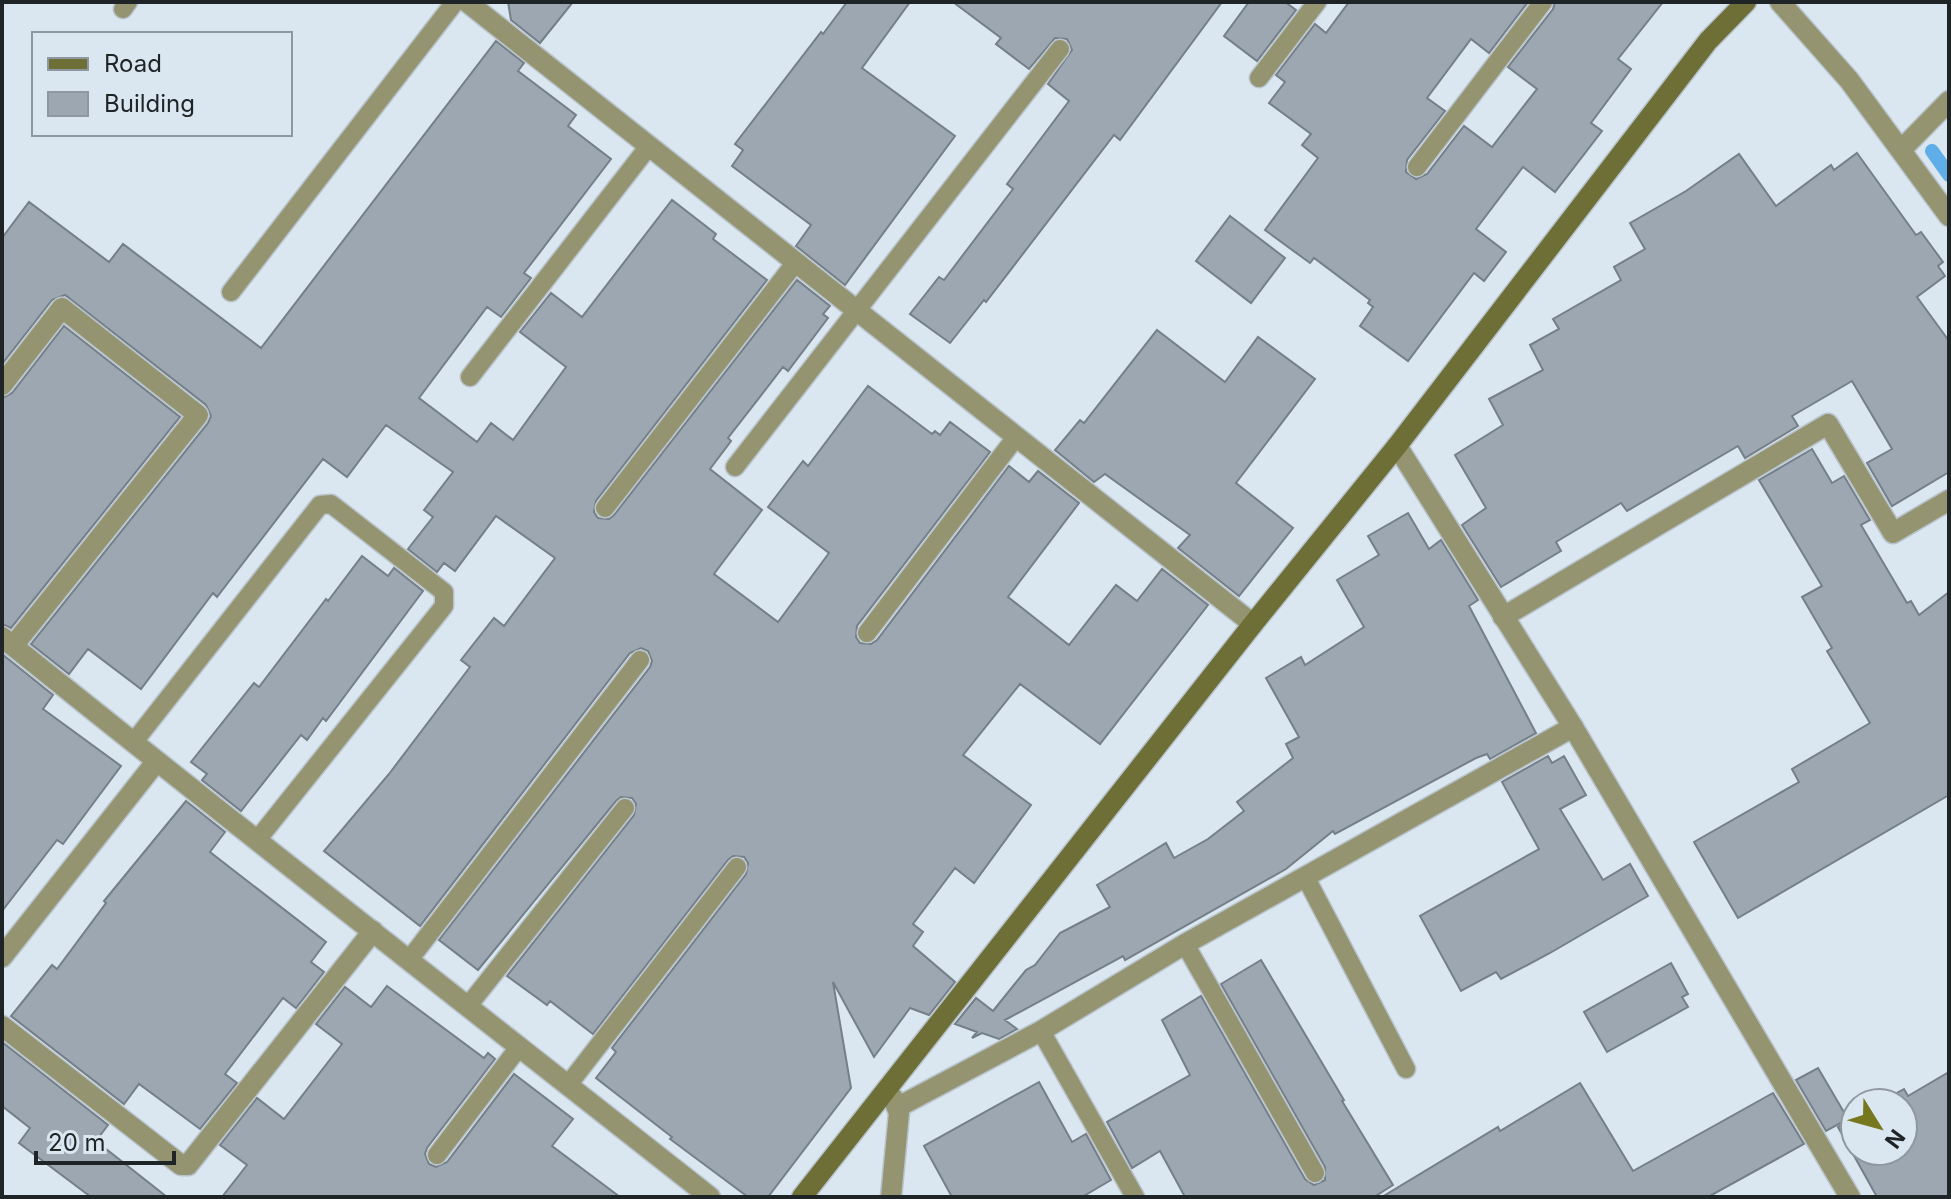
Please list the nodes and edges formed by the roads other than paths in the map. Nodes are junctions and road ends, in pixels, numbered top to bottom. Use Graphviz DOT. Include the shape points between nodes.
graph roads {
  1 [pos="455,2"];
  2 [pos="467,2"];
  3 [pos="1317,2"];
  4 [pos="1543,2"];
  5 [pos="1746,2"];
  6 [pos="1780,2"];
  7 [pos="1060,49"];
  8 [pos="1259,78"];
  9 [pos="1949,101"];
  10 [pos="649,146"];
  11 [pos="1902,149"];
  12 [pos="1417,167"];
  13 [pos="1949,216"];
  14 [pos="796,262"];
  15 [pos="231,292"];
  16 [pos="856,310"];
  17 [pos="470,377"];
  18 [pos="2,385"];
  19 [pos="1016,437"];
  20 [pos="1397,446"];
  21 [pos="735,467"];
  22 [pos="1949,500"];
  23 [pos="605,508"];
  24 [pos="1503,617"];
  25 [pos="1253,624"];
  26 [pos="867,633"];
  27 [pos="8,642"];
  28 [pos="640,660"];
  29 [pos="1573,727"];
  30 [pos="133,743"];
  31 [pos="156,762"];
  32 [pos="625,808"];
  33 [pos="258,839"];
  34 [pos="737,867"];
  35 [pos="1305,876"];
  36 [pos="373,931"];
  37 [pos="1185,944"];
  38 [pos="4,951"];
  39 [pos="409,960"];
  40 [pos="468,1006"];
  41 [pos="2,1026"];
  42 [pos="1041,1031"];
  43 [pos="519,1047"];
  44 [pos="1406,1069"];
  45 [pos="568,1085"];
  46 [pos="886,1088"];
  47 [pos="898,1107"];
  48 [pos="437,1155"];
  49 [pos="1315,1173"];
  50 [pos="710,1197"];
  51 [pos="802,1197"];
  52 [pos="891,1197"];
  53 [pos="1135,1197"];
  54 [pos="1850,1197"];
  1 -- 15 [label="lane"];
  2 -- 10 [label="street"];
  3 -- 8 [label="lane"];
  4 -- 12 [label="lane"];
  5 -- 20 [label="street" via="1708,41"];
  6 -- 11 [label="street"];
  7 -- 16 [label="lane"];
  9 -- 11 [label="street"];
  10 -- 14 [label="street"];
  10 -- 17 [label="lane"];
  11 -- 13 [label="street"];
  14 -- 16 [label="street"];
  14 -- 23 [label="lane"];
  16 -- 19 [label="street"];
  16 -- 21 [label="lane"];
  18 -- 27 [label="street" via="62,308 198,415"];
  19 -- 25 [label="street"];
  19 -- 26 [label="lane"];
  20 -- 24 [label="street"];
  20 -- 25 [label="street"];
  22 -- 24 [label="street" via="1893,533 1828,424"];
  24 -- 29 [label="street"];
  25 -- 46 [label="street"];
  27 -- 30 [label="street"];
  28 -- 39 [label="lane"];
  29 -- 35 [label="street"];
  29 -- 54 [label="street"];
  30 -- 31 [label="street"];
  30 -- 33 [label="lane" via="320,505 331,504 444,592 444,606"];
  31 -- 33 [label="street"];
  31 -- 38 [label="street"];
  32 -- 40 [label="lane"];
  33 -- 36 [label="street"];
  34 -- 45 [label="lane"];
  35 -- 37 [label="street"];
  35 -- 44 [label="lane"];
  36 -- 39 [label="street"];
  36 -- 41 [label="street" via="188,1165 181,1165"];
  37 -- 42 [label="street"];
  37 -- 49 [label="lane"];
  39 -- 40 [label="street"];
  40 -- 43 [label="street"];
  42 -- 47 [label="street"];
  42 -- 53 [label="lane"];
  43 -- 45 [label="street"];
  43 -- 48 [label="lane"];
  45 -- 50 [label="street"];
  46 -- 47 [label="street"];
  46 -- 51 [label="street"];
  47 -- 52 [label="street"];
}
